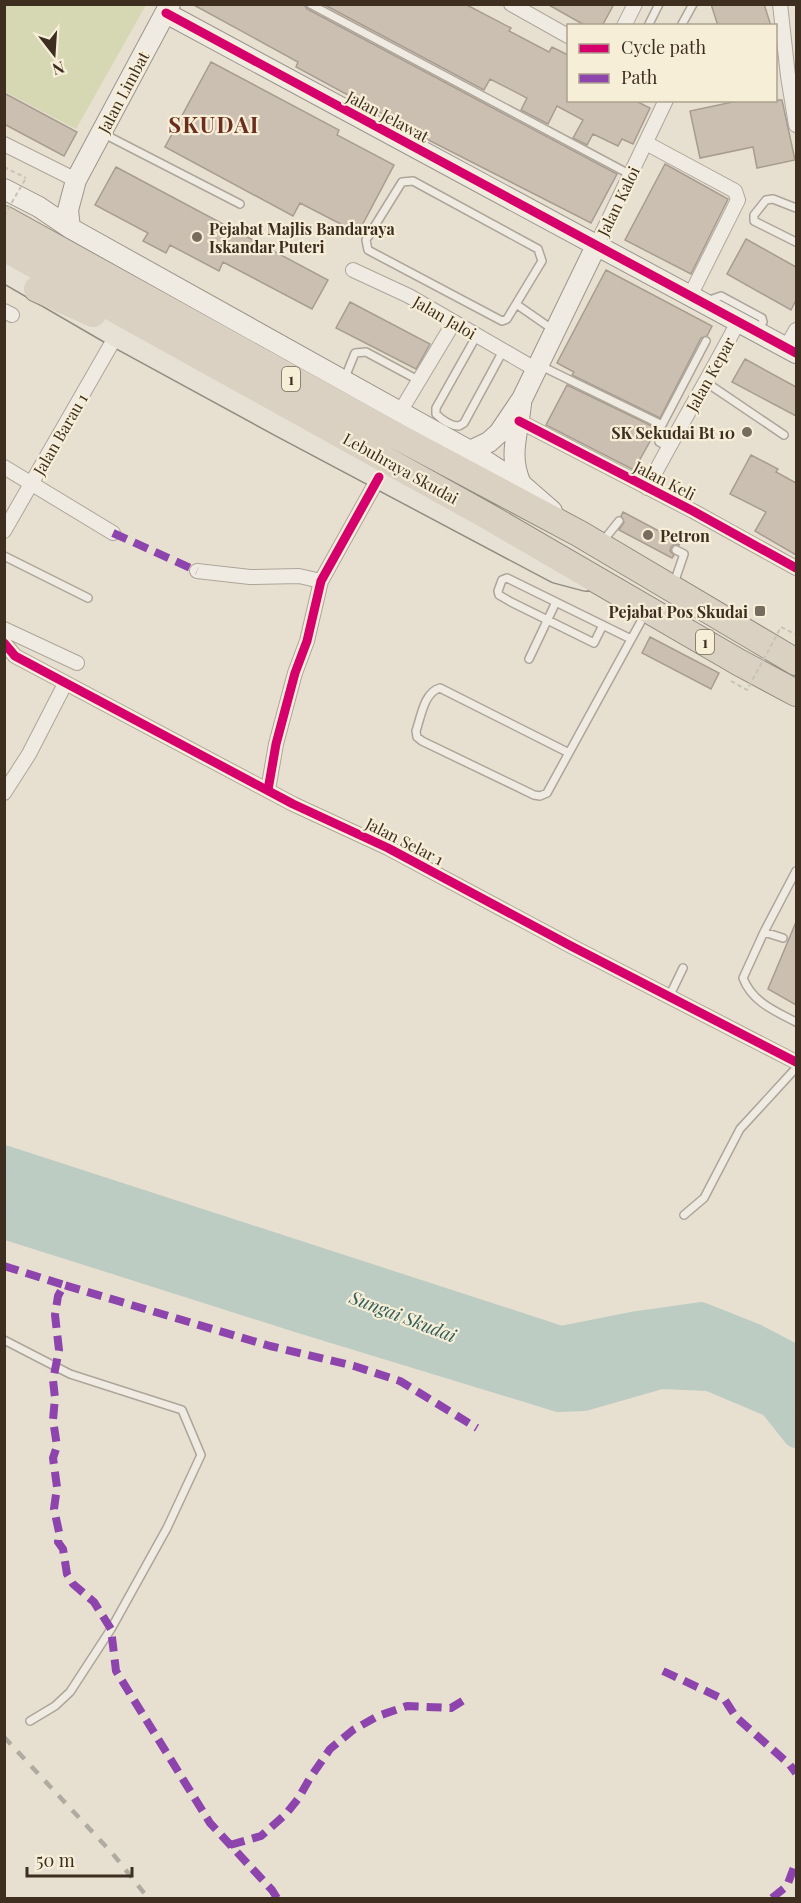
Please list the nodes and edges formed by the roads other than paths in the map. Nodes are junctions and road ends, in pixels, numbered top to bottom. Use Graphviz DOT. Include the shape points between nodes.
graph roads {
  1 [pos="310,4"];
  2 [pos="511,4"];
  3 [pos="635,4"];
  4 [pos="658,4"];
  5 [pos="693,4"];
  6 [pos="780,4"];
  7 [pos="168,9"];
  8 [pos="625,24"];
  9 [pos="649,24"];
  10 [pos="682,24"];
  11 [pos="567,35"];
  12 [pos="782,77"];
  13 [pos="665,102"];
  14 [pos="796,125"];
  15 [pos="102,132"];
  16 [pos="646,143"];
  17 [pos="4,144"];
  18 [pos="631,175"];
  19 [pos="76,180"];
  20 [pos="4,189"];
  21 [pos="240,204"];
  22 [pos="39,207"];
  23 [pos="796,208"];
  24 [pos="4,218"];
  25 [pos="70,228"];
  26 [pos="796,242"];
  27 [pos="596,246"];
  28 [pos="4,248"];
  29 [pos="353,270"];
  30 [pos="4,271"];
  31 [pos="37,289"];
  32 [pos="697,300"];
  33 [pos="516,304"];
  34 [pos="454,322"];
  35 [pos="738,322"];
  36 [pos="796,330"];
  37 [pos="554,331"];
  38 [pos="756,332"];
  39 [pos="477,335"];
  40 [pos="116,336"];
  41 [pos="706,341"];
  42 [pos="503,350"];
  43 [pos="791,351"];
  44 [pos="536,367"];
  45 [pos="344,380"];
  46 [pos="418,380"];
  47 [pos="707,383"];
  48 [pos="257,389"];
  49 [pos="522,399"];
  50 [pos="400,412"];
  51 [pos="519,421"];
  52 [pos="662,425"];
  53 [pos="784,435"];
  54 [pos="668,447"];
  55 [pos="470,451"];
  56 [pos="4,467"];
  57 [pos="379,477"];
  58 [pos="32,483"];
  59 [pos="521,484"];
  60 [pos="647,488"];
  61 [pos="619,521"];
  62 [pos="4,531"];
  63 [pos="113,533"];
  64 [pos="590,540"];
  65 [pos="676,550"];
  66 [pos="4,556"];
  67 [pos="796,568"];
  68 [pos="197,571"];
  69 [pos="321,581"];
  70 [pos="672,587"];
  71 [pos="614,588"];
  72 [pos="88,598"];
  73 [pos="556,602"];
  74 [pos="648,609"];
  75 [pos="547,619"];
  76 [pos="603,625"];
  77 [pos="4,629"];
  78 [pos="632,639"];
  79 [pos="4,643"];
  80 [pos="529,659"];
  81 [pos="796,662"];
  82 [pos="77,663"];
  83 [pos="65,684"];
  84 [pos="796,693"];
  85 [pos="569,753"];
  86 [pos="268,790"];
  87 [pos="4,793"];
  88 [pos="796,871"];
  89 [pos="764,932"];
  90 [pos="783,938"];
  91 [pos="683,968"];
  92 [pos="669,997"];
  93 [pos="796,1022"];
  94 [pos="796,1062"];
  95 [pos="796,1068"];
  96 [pos="684,1215"];
  97 [pos="4,1340"];
  98 [pos="30,1721"];
  1 -- 18 [label="lane"];
  2 -- 11 [label="street"];
  3 -- 8 [label="street"];
  4 -- 9 [label="lane"];
  5 -- 10 [label="lane"];
  6 -- 12 [label="street"];
  7 -- 15 [label="street, Jalan Limbat"];
  7 -- 27 [label="street, Jalan Jelawat"];
  12 -- 14 [label="street"];
  13 -- 16 [label="street, Jalan Kaloi"];
  15 -- 19 [label="street, Jalan Limbat"];
  15 -- 21 [label="lane"];
  16 -- 18 [label="street, Jalan Kaloi"];
  16 -- 32 [label="street" via="735,191 738,201"];
  17 -- 19 [label="street"];
  18 -- 27 [label="street, Jalan Kaloi"];
  19 -- 22 [label="street, Jalan Limbat" via="55,200"];
  19 -- 25 [label="street, Jalan Limbat" via="68,210"];
  20 -- 22 [label="street"];
  22 -- 25 [label="street"];
  23 -- 26 [label="lane" via="766,200 754,221"];
  24 -- 64 [label="highway, Lebuhraya Skudai / 1"];
  25 -- 45 [label="street"];
  27 -- 32 [label="street, Jalan Jelawat"];
  27 -- 37 [label="street, Jalan Kaloi"];
  28 -- 48 [label="highway, Lebuhraya Skudai / 1"];
  29 -- 34 [label="street, Jalan Jaloi"];
  30 -- 31 [label="main road"];
  31 -- 40 [label="main road"];
  31 -- 48 [label="highway"];
  32 -- 35 [label="street, Jalan Jelawat"];
  32 -- 38 [label="lane" via="721,296 762,318"];
  33 -- 33 [label="lane" via="542,261 538,249 413,181 402,182 366,240 369,250 502,321"];
  33 -- 37 [label="lane"];
  34 -- 39 [label="street, Jalan Jaloi"];
  34 -- 46 [label="street"];
  35 -- 38 [label="street, Jalan Jelawat"];
  35 -- 47 [label="street, Jalan Kepar"];
  36 -- 43 [label="street"];
  37 -- 44 [label="street, Jalan Kaloi"];
  38 -- 43 [label="street, Jalan Jelawat"];
  39 -- 42 [label="street, Jalan Jaloi"];
  39 -- 42 [label="lane" via="436,408 440,418 454,426 464,423"];
  40 -- 57 [label="main road"];
  40 -- 58 [label="street, Jalan Barau 1"];
  41 -- 52 [label="lane"];
  42 -- 44 [label="street, Jalan Jaloi"];
  44 -- 49 [label="street, Jalan Kaloi"];
  44 -- 52 [label="lane"];
  45 -- 46 [label="lane" via="355,353 361,351"];
  45 -- 50 [label="street"];
  46 -- 50 [label="street"];
  47 -- 53 [label="lane"];
  47 -- 54 [label="street, Jalan Kepar"];
  48 -- 71 [label="highway, Lebuhraya Skudai / 1"];
  49 -- 51 [label="street, Jalan Kaloi"];
  49 -- 55 [label="street, Jalan Kaloi" via="499,433"];
  50 -- 55 [label="street"];
  51 -- 59 [label="street, Jalan Kaloi" via="514,461"];
  51 -- 60 [label="street, Jalan Keli"];
  52 -- 54 [label="lane" via="659,442"];
  54 -- 60 [label="street, Jalan Kepar"];
  55 -- 59 [label="street"];
  56 -- 58 [label="street"];
  57 -- 69 [label="street"];
  57 -- 71 [label="main road" via="556,572"];
  58 -- 62 [label="street, Jalan Barau 1"];
  58 -- 63 [label="street"];
  59 -- 64 [label="street"];
  60 -- 67 [label="street, Jalan Keli"];
  61 -- 64 [label="lane"];
  64 -- 70 [label="highway, Lebuhraya Skudai / 1"];
  65 -- 70 [label="lane" via="684,557"];
  66 -- 72 [label="lane"];
  68 -- 69 [label="street" via="250,577 299,576"];
  69 -- 86 [label="street" via="278,736"];
  70 -- 81 [label="highway, Lebuhraya Skudai / 1"];
  71 -- 74 [label="highway, Lebuhraya Skudai / 1"];
  73 -- 75 [label="lane"];
  73 -- 75 [label="lane" via="507,578 502,580 499,595"];
  73 -- 76 [label="lane"];
  74 -- 78 [label="lane"];
  74 -- 84 [label="highway, Lebuhraya Skudai / 1"];
  75 -- 76 [label="lane" via="594,643"];
  75 -- 80 [label="lane"];
  76 -- 78 [label="lane"];
  77 -- 82 [label="street"];
  78 -- 85 [label="lane"];
  79 -- 83 [label="street, Jalan Selar 1" via="15,656"];
  83 -- 86 [label="street, Jalan Selar 1"];
  83 -- 87 [label="street"];
  85 -- 85 [label="lane" via="547,793 540,796 422,741 416,731 428,696 440,688"];
  86 -- 92 [label="street, Jalan Selar 1" via="406,857"];
  88 -- 89 [label="lane"];
  89 -- 90 [label="lane"];
  89 -- 93 [label="lane" via="743,978 748,990 767,1007"];
  91 -- 92 [label="lane"];
  92 -- 94 [label="street, Jalan Selar 1"];
  95 -- 96 [label="lane" via="740,1128 704,1198"];
  97 -- 98 [label="lane" via="70,1374 182,1410 201,1455 167,1528 106,1637 70,1692"];
}
